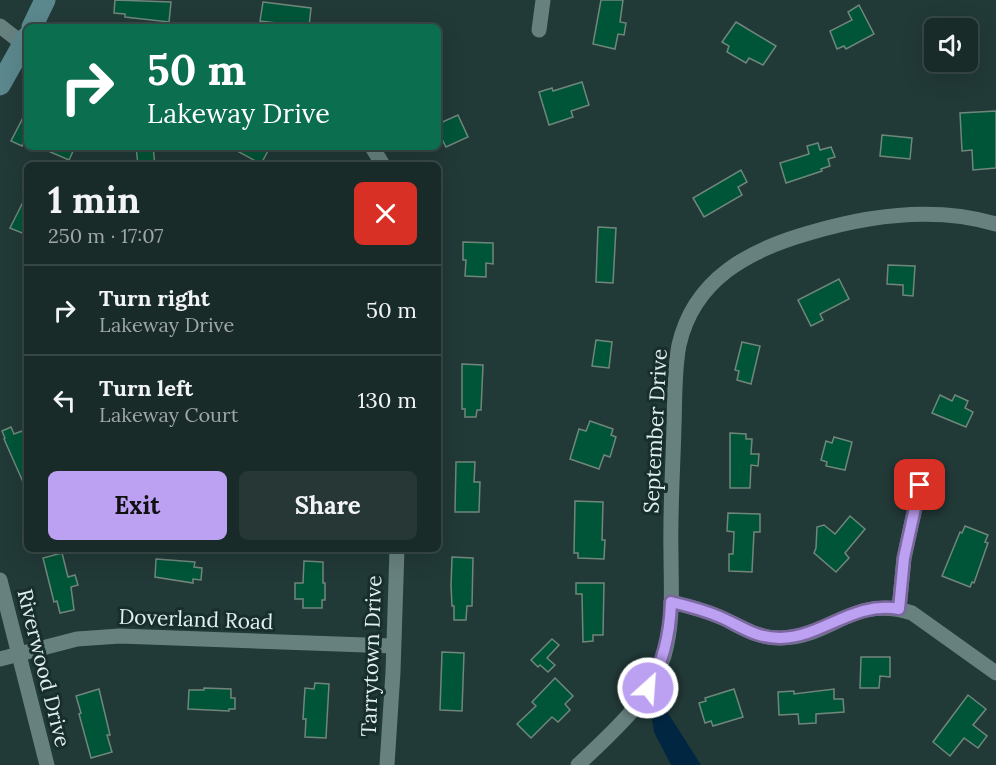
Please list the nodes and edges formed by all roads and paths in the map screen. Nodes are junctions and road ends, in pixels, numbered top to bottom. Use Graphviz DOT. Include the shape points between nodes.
graph roads {
  1 [pos="45,0"];
  2 [pos="543,0"];
  3 [pos="34,24"];
  4 [pos="0,26"];
  5 [pos="539,30"];
  6 [pos="24,38"];
  7 [pos="24,44"];
  8 [pos="0,85"];
  9 [pos="996,224"];
  10 [pos="920,485"];
  11 [pos="397,552"];
  12 [pos="0,580"];
  13 [pos="671,602"];
  14 [pos="899,609"];
  15 [pos="393,646"];
  16 [pos="19,654"];
  17 [pos="0,659"];
  18 [pos="996,674"];
  19 [pos="47,765"];
  20 [pos="387,765"];
  21 [pos="578,765"];
  1 -- 3 [label="street"];
  2 -- 5 [label="street"];
  4 -- 6 [label="street"];
  7 -- 8 [label="street"];
  9 -- 13 [label="street, September Drive" via="927,215 866,219 792,237 749,256 713,280 688,317 679,346"];
  10 -- 14 [label="street" via="904,558"];
  11 -- 15 [label="street, Tarrytown Drive"];
  12 -- 16 [label="street, Riverwood Drive"];
  13 -- 14 [label="street" via="723,618 745,631 779,638 807,633 864,610"];
  13 -- 21 [label="street, September Drive" via="664,656 657,675 640,702"];
  14 -- 18 [label="street" via="919,617"];
  15 -- 16 [label="street, Doverland Road" via="120,636 77,639"];
  15 -- 20 [label="street, Tarrytown Drive"];
  16 -- 17 [label="street, Doverland Road"];
  16 -- 19 [label="street, Riverwood Drive"];
}
